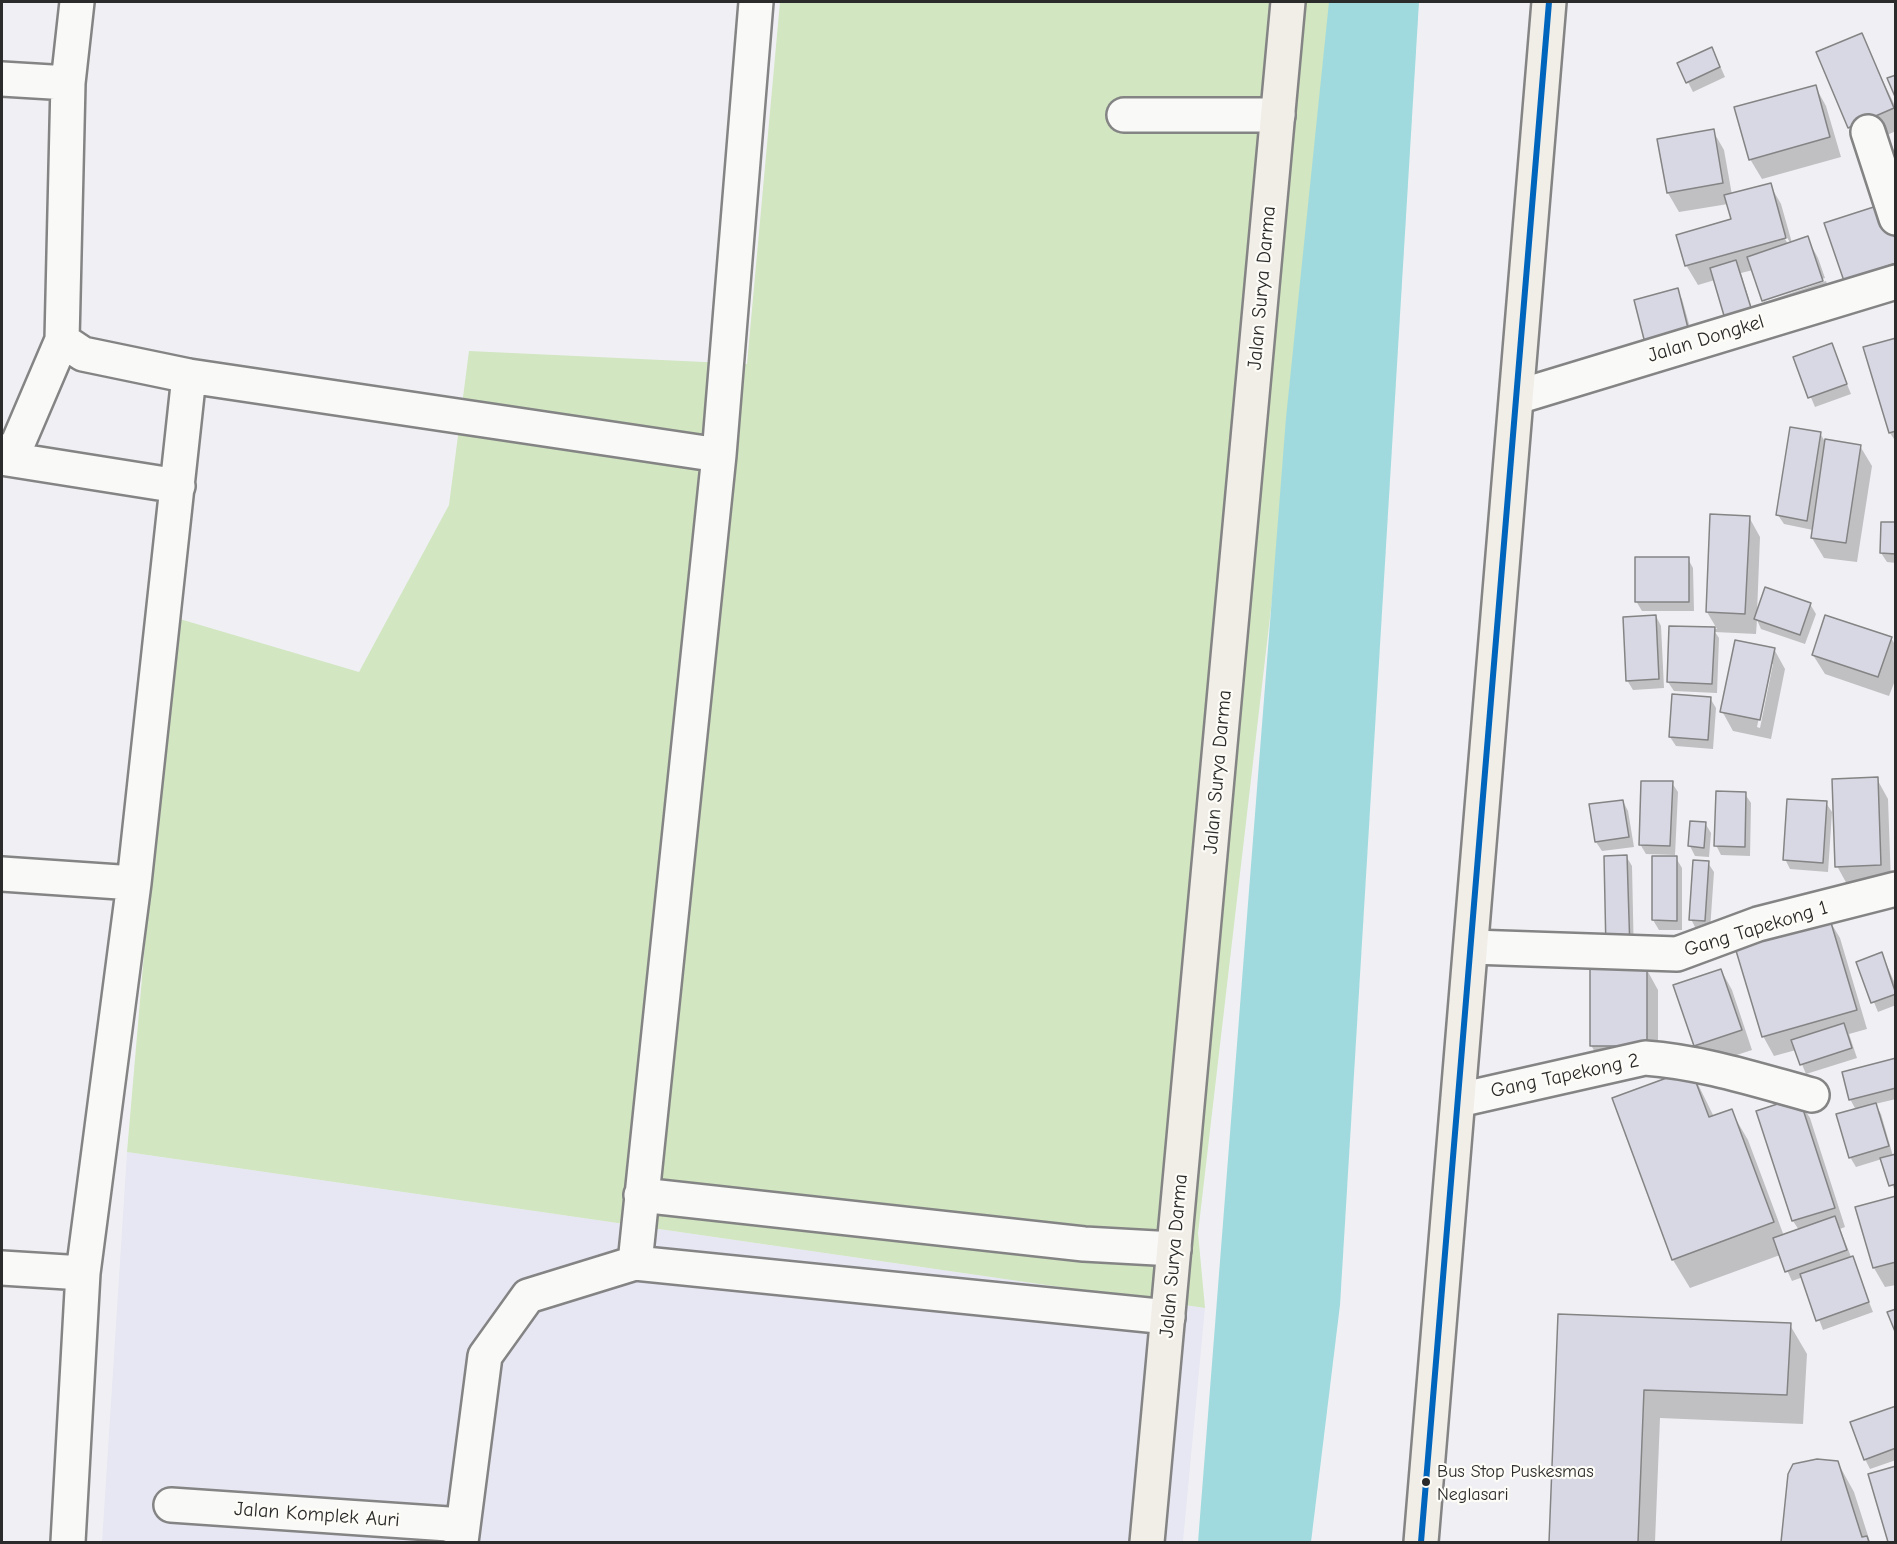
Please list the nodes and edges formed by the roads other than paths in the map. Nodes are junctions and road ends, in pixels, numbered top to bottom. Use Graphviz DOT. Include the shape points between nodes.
graph roads {
  1 [pos="77,2"];
  2 [pos="756,2"];
  3 [pos="1288,2"];
  4 [pos="1549,2"];
  5 [pos="2,79"];
  6 [pos="68,83"];
  7 [pos="1124,115"];
  8 [pos="1278,115"];
  9 [pos="1868,132"];
  10 [pos="1896,218"];
  11 [pos="1896,282"];
  12 [pos="62,340"];
  13 [pos="189,376"];
  14 [pos="1517,397"];
  15 [pos="719,455"];
  16 [pos="3,458"];
  17 [pos="178,486"];
  18 [pos="2,874"];
  19 [pos="134,883"];
  20 [pos="1896,889"];
  21 [pos="1472,947"];
  22 [pos="1812,1095"];
  23 [pos="1459,1100"];
  24 [pos="641,1195"];
  25 [pos="1174,1249"];
  26 [pos="635,1263"];
  27 [pos="2,1268"];
  28 [pos="83,1273"];
  29 [pos="1168,1317"];
  30 [pos="171,1505"];
  31 [pos="462,1534"];
  32 [pos="68,1542"];
  33 [pos="1147,1542"];
  34 [pos="1421,1542"];
  1 -- 6 [label="street"];
  2 -- 15 [label="street"];
  3 -- 8 [label="main road, Jalan Surya Darma"];
  4 -- 14 [label="main road"];
  5 -- 6 [label="street"];
  6 -- 12 [label="street"];
  7 -- 8 [label="street"];
  8 -- 25 [label="main road, Jalan Surya Darma"];
  9 -- 10 [label="street"];
  11 -- 14 [label="street, Jalan Dongkel"];
  12 -- 13 [label="street" via="84,354"];
  12 -- 16 [label="street" via="18,443"];
  13 -- 15 [label="street"];
  13 -- 17 [label="street"];
  14 -- 21 [label="main road"];
  15 -- 24 [label="street"];
  16 -- 17 [label="street"];
  17 -- 19 [label="street"];
  18 -- 19 [label="street"];
  19 -- 28 [label="street"];
  20 -- 21 [label="street, Gang Tapekong 1" via="1758,924 1677,954"];
  21 -- 23 [label="main road"];
  22 -- 23 [label="street, Gang Tapekong 2" via="1671,1060 1645,1058"];
  23 -- 34 [label="main road"];
  24 -- 25 [label="street" via="1084,1244"];
  24 -- 26 [label="street"];
  25 -- 29 [label="main road, Jalan Surya Darma"];
  26 -- 29 [label="street"];
  26 -- 31 [label="street" via="528,1296 485,1356"];
  27 -- 28 [label="street"];
  28 -- 32 [label="street"];
  29 -- 33 [label="main road, Jalan Surya Darma"];
  30 -- 31 [label="street, Jalan Komplek Auri"];
}
